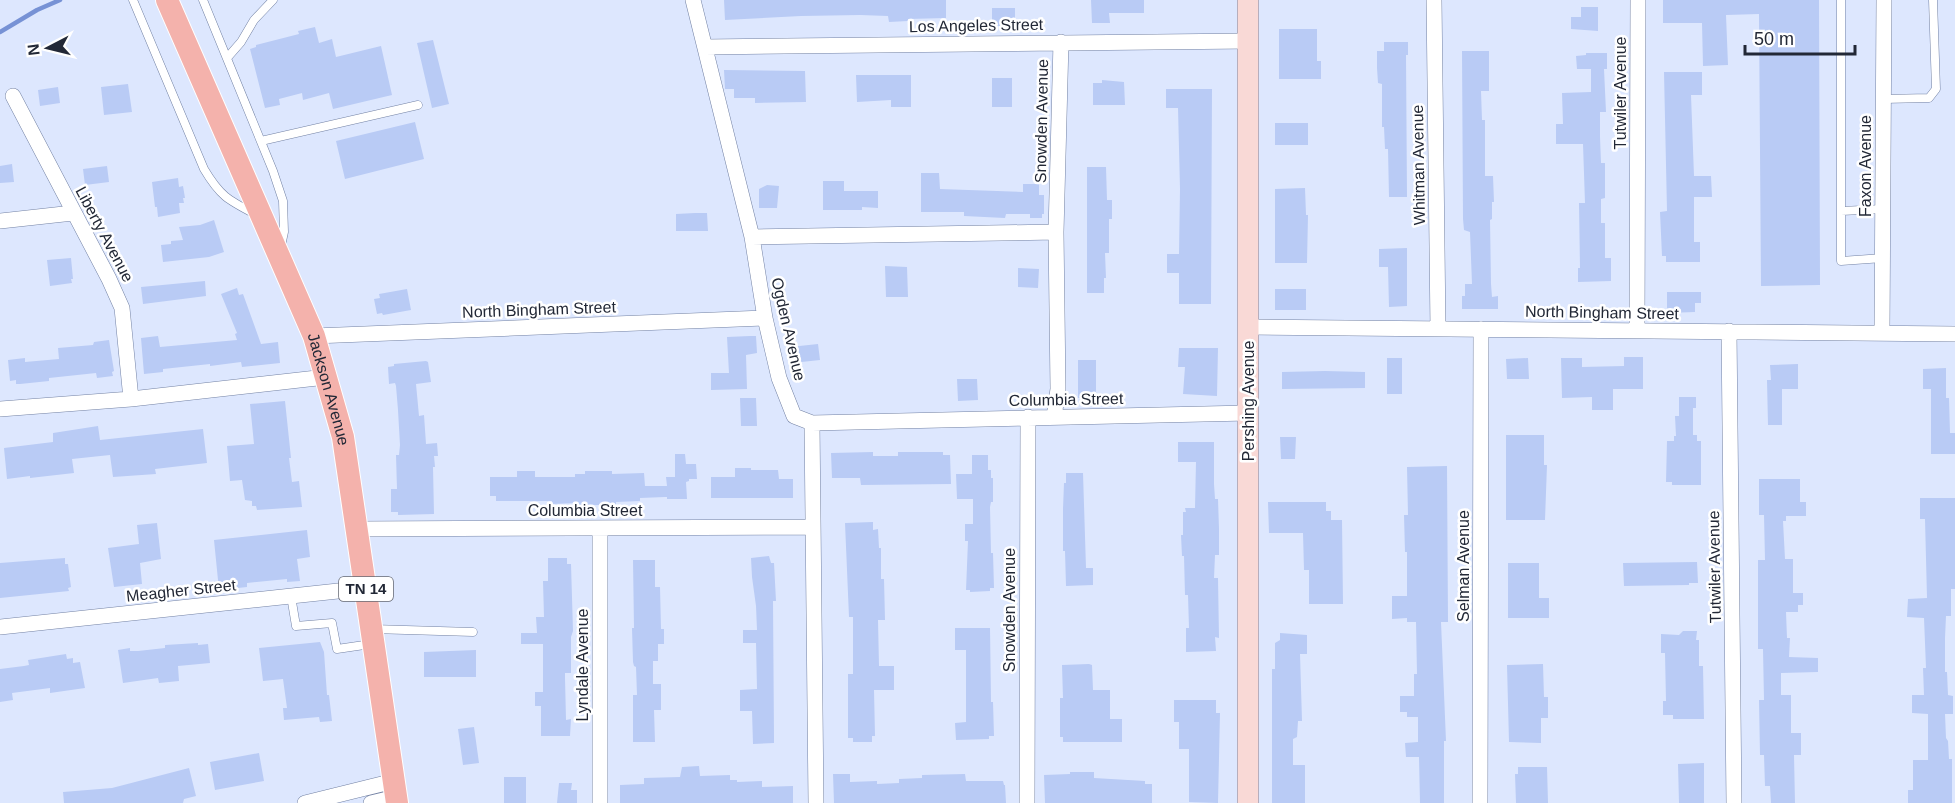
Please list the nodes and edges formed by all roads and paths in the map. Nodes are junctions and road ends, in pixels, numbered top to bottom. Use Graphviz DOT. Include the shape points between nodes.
graph roads {
  1 [pos="133,0"];
  2 [pos="167,0"];
  3 [pos="203,0"];
  4 [pos="273,0"];
  5 [pos="693,0"];
  6 [pos="1248,0"];
  7 [pos="1434,0"];
  8 [pos="1638,0"];
  9 [pos="1841,0"];
  10 [pos="1884,0"];
  11 [pos="1933,0"];
  12 [pos="1248,41"];
  13 [pos="1061,42"];
  14 [pos="705,47"];
  15 [pos="227,57"];
  16 [pos="13,96"];
  17 [pos="1883,99"];
  18 [pos="418,105"];
  19 [pos="261,141"];
  20 [pos="1883,209"];
  21 [pos="1841,211"];
  22 [pos="73,213"];
  23 [pos="262,217"];
  24 [pos="0,221"];
  25 [pos="1056,232"];
  26 [pos="752,237"];
  27 [pos="279,256"];
  28 [pos="1883,258"];
  29 [pos="765,318"];
  30 [pos="1248,327"];
  31 [pos="1438,329"];
  32 [pos="1481,329"];
  33 [pos="1637,331"];
  34 [pos="1729,332"];
  35 [pos="1882,333"];
  36 [pos="1955,334"];
  37 [pos="314,336"];
  38 [pos="326,377"];
  39 [pos="130,399"];
  40 [pos="0,409"];
  41 [pos="1248,413"];
  42 [pos="1028,417"];
  43 [pos="1054,417"];
  44 [pos="812,423"];
  45 [pos="813,527"];
  46 [pos="600,528"];
  47 [pos="357,529"];
  48 [pos="366,588"];
  49 [pos="291,596"];
  50 [pos="0,627"];
  51 [pos="473,632"];
  52 [pos="373,636"];
  53 [pos="396,794"];
  54 [pos="305,803"];
  55 [pos="371,803"];
  56 [pos="600,803"];
  57 [pos="816,803"];
  58 [pos="1027,803"];
  59 [pos="1248,803"];
  60 [pos="1480,803"];
  61 [pos="1734,803"];
  1 -- 23 [label="lane" via="214,187 225,198"];
  2 -- 23 [label="main road, Jackson Avenue / TN 14"];
  3 -- 15 [label="lane"];
  4 -- 15 [label="lane"];
  5 -- 14 [label="street, Ogden Avenue"];
  6 -- 12 [label="street, Pershing Avenue"];
  7 -- 31 [label="street, Whitman Avenue"];
  8 -- 33 [label="street, Tutwiler Avenue"];
  9 -- 21 [label="lane"];
  10 -- 17 [label="street, Faxon Avenue"];
  11 -- 17 [label="lane" via="1936,89 1929,98"];
  12 -- 13 [label="street, Los Angeles Street"];
  12 -- 30 [label="street, Pershing Avenue"];
  13 -- 14 [label="street, Los Angeles Street"];
  13 -- 25 [label="street, Snowden Avenue"];
  14 -- 26 [label="street, Ogden Avenue"];
  15 -- 19 [label="lane"];
  16 -- 22 [label="street, Liberty Avenue"];
  17 -- 20 [label="street, Faxon Avenue"];
  18 -- 19 [label="lane"];
  19 -- 27 [label="lane" via="283,201 284,231"];
  20 -- 21 [label="lane"];
  20 -- 28 [label="street, Faxon Avenue"];
  21 -- 28 [label="lane" via="1841,261"];
  22 -- 24 [label="street"];
  22 -- 39 [label="street, Liberty Avenue" via="122,308"];
  23 -- 27 [label="main road, Jackson Avenue / TN 14"];
  25 -- 26 [label="street"];
  25 -- 43 [label="street, Snowden Avenue" via="1058,389"];
  26 -- 29 [label="street, Ogden Avenue"];
  27 -- 37 [label="main road, Jackson Avenue / TN 14"];
  28 -- 35 [label="street, Faxon Avenue"];
  29 -- 37 [label="street, North Bingham Street"];
  29 -- 44 [label="street, Ogden Avenue" via="779,378 794,416"];
  30 -- 31 [label="street, North Bingham Street"];
  30 -- 41 [label="street, Pershing Avenue"];
  31 -- 32 [label="street, North Bingham Street"];
  32 -- 33 [label="street, North Bingham Street"];
  32 -- 60 [label="street, Selman Avenue"];
  33 -- 34 [label="street, North Bingham Street"];
  34 -- 35 [label="street, North Bingham Street"];
  34 -- 61 [label="street, Tutwiler Avenue"];
  35 -- 36 [label="street, North Bingham Street"];
  37 -- 38 [label="main road, Jackson Avenue / TN 14"];
  38 -- 39 [label="street"];
  38 -- 47 [label="main road, Jackson Avenue / TN 14" via="343,437"];
  39 -- 40 [label="street"];
  41 -- 43 [label="street, Columbia Street"];
  41 -- 59 [label="street, Pershing Avenue"];
  42 -- 43 [label="street, Columbia Street"];
  42 -- 44 [label="street, Columbia Street"];
  42 -- 58 [label="street, Snowden Avenue"];
  44 -- 45 [label="street"];
  45 -- 46 [label="street, Columbia Street"];
  45 -- 57 [label="street"];
  46 -- 47 [label="street, Columbia Street"];
  46 -- 56 [label="street, Lyndale Avenue"];
  47 -- 48 [label="main road, Jackson Avenue / TN 14"];
  48 -- 49 [label="street, Meagher Street"];
  48 -- 52 [label="main road, Jackson Avenue / TN 14"];
  49 -- 50 [label="street, Meagher Street"];
  49 -- 52 [label="lane" via="296,626 332,623 337,649"];
  51 -- 52 [label="lane"];
  52 -- 53 [label="main road, Jackson Avenue / TN 14"];
  53 -- 54 [label="street"];
  53 -- 55 [label="street"];
}
